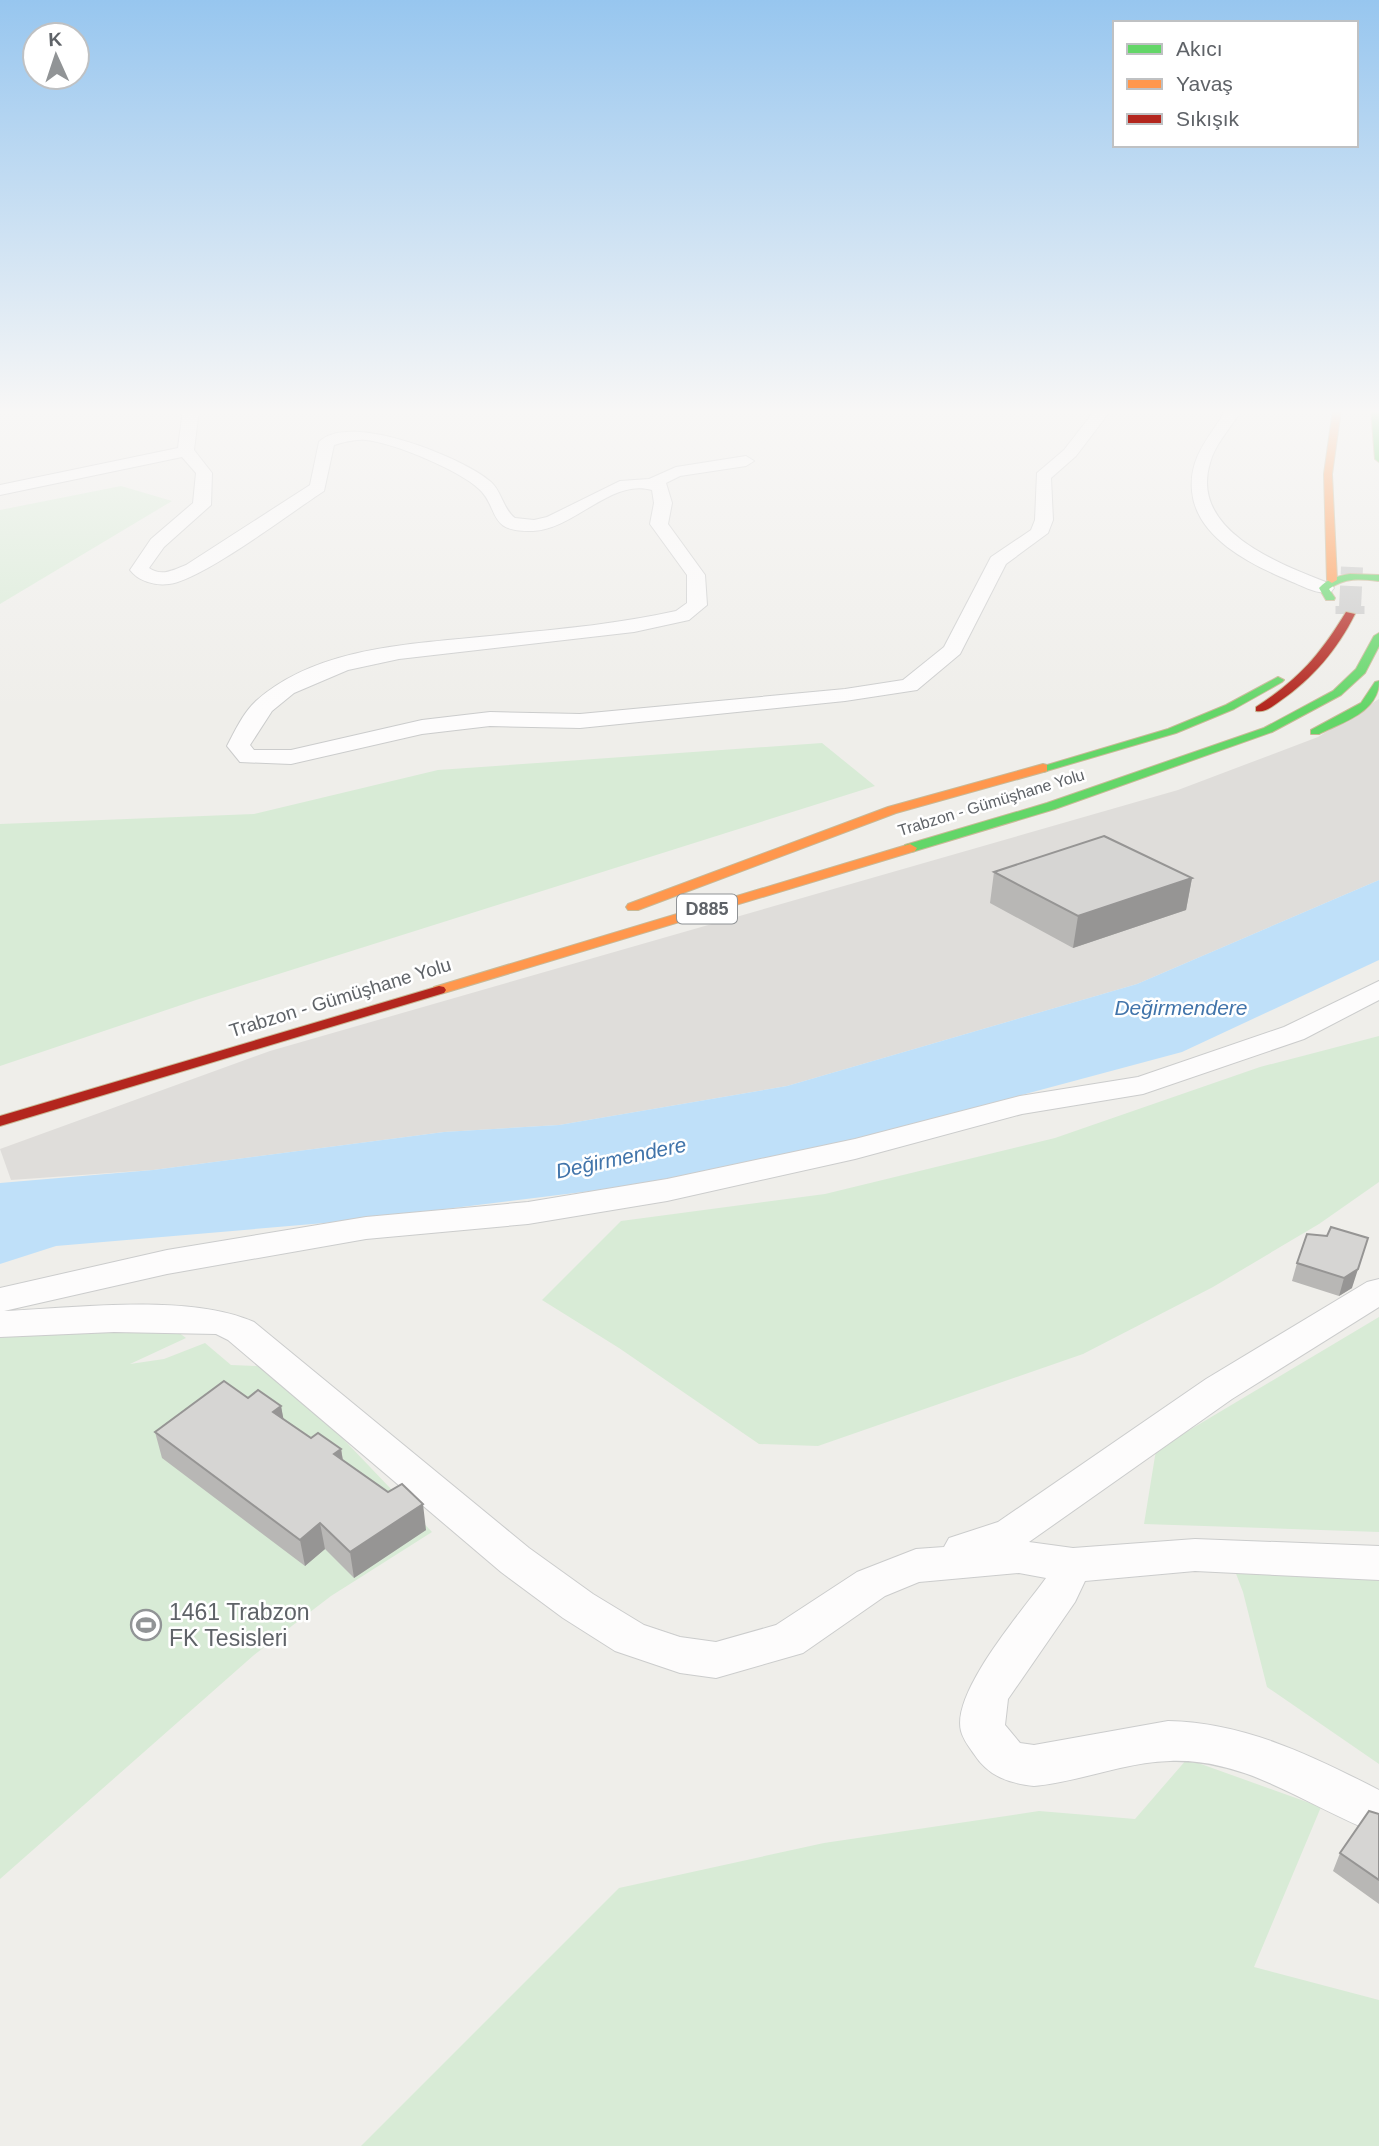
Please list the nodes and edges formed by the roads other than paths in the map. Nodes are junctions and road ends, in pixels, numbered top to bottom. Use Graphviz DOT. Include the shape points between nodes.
graph roads {
  1 [pos="196,510"];
  2 [pos="283,510"];
  3 [pos="498,510"];
  4 [pos="577,510"];
  5 [pos="662,510"];
  6 [pos="1044,510"];
  7 [pos="1207,510"];
  8 [pos="1327,510"];
  9 [pos="1379,578"];
  10 [pos="1330,600"];
  11 [pos="1370,611"];
  12 [pos="1350,614"];
  13 [pos="1379,636"];
  14 [pos="1379,684"];
  15 [pos="1303,739"];
  16 [pos="1091,772"];
  17 [pos="1059,821"];
  18 [pos="827,852"];
  19 [pos="692,914"];
  20 [pos="1379,989"];
  21 [pos="0,1121"];
  22 [pos="1379,1291"];
  23 [pos="0,1300"];
  24 [pos="0,1324"];
  25 [pos="1379,1563"];
  26 [pos="1073,1565"];
  27 [pos="916,1566"];
  28 [pos="1379,1813"];
  1 -- 2 [label="street" via="157,543 139,570 168,579 193,569"];
  3 -- 4 [label="street" via="512,524 524,525 555,522"];
  5 -- 6 [label="street" via="659,524 696,575 697,605 682,616 404,652 342,666 311,677 264,707 238,746 248,757 291,757 436,725 489,719 580,721 909,685 953,650 999,561 1039,533"];
  7 -- 10 [label="street" via="1231,543"];
  8 -- 10 [label="highway"];
  9 -- 10 [label="highway" via="1353,576"];
  10 -- 11 [label="highway"];
  10 -- 18 [label="highway, Trabzon - Gümüşhane Yolu / D885" via="1319,641 1301,662 1230,707 1172,731 892,810 616,915"];
  12 -- 16 [label="highway, Trabzon - Gümüşhane Yolu" via="1336,646 1313,673 1286,694 1183,744"];
  13 -- 19 [label="highway, Trabzon - Gümüşhane Yolu / D885" via="1361,671 1336,693 1268,730 1051,806"];
  14 -- 15 [label="highway" via="1365,705"];
  17 -- 19 [label="highway, Trabzon - Gümüşhane Yolu" via="890,868"];
  19 -- 21 [label="highway, Trabzon - Gümüşhane Yolu / D885"];
  20 -- 23 [label="street" via="1294,1033 1143,1084 1020,1105 855,1149 667,1190 528,1213 340,1233 167,1262"];
  22 -- 27 [label="street" via="1219,1389 1012,1533"];
  24 -- 27 [label="street" via="181,1320 221,1322 240,1331 515,1560 630,1638 680,1655 716,1660 788,1640 871,1584"];
  25 -- 26 [label="street" via="1195,1555"];
  26 -- 27 [label="street" via="1019,1557"];
  26 -- 28 [label="street" via="987,1694 982,1729 996,1749 1013,1762 1044,1765 1131,1745 1188,1740 1248,1753"];
}
